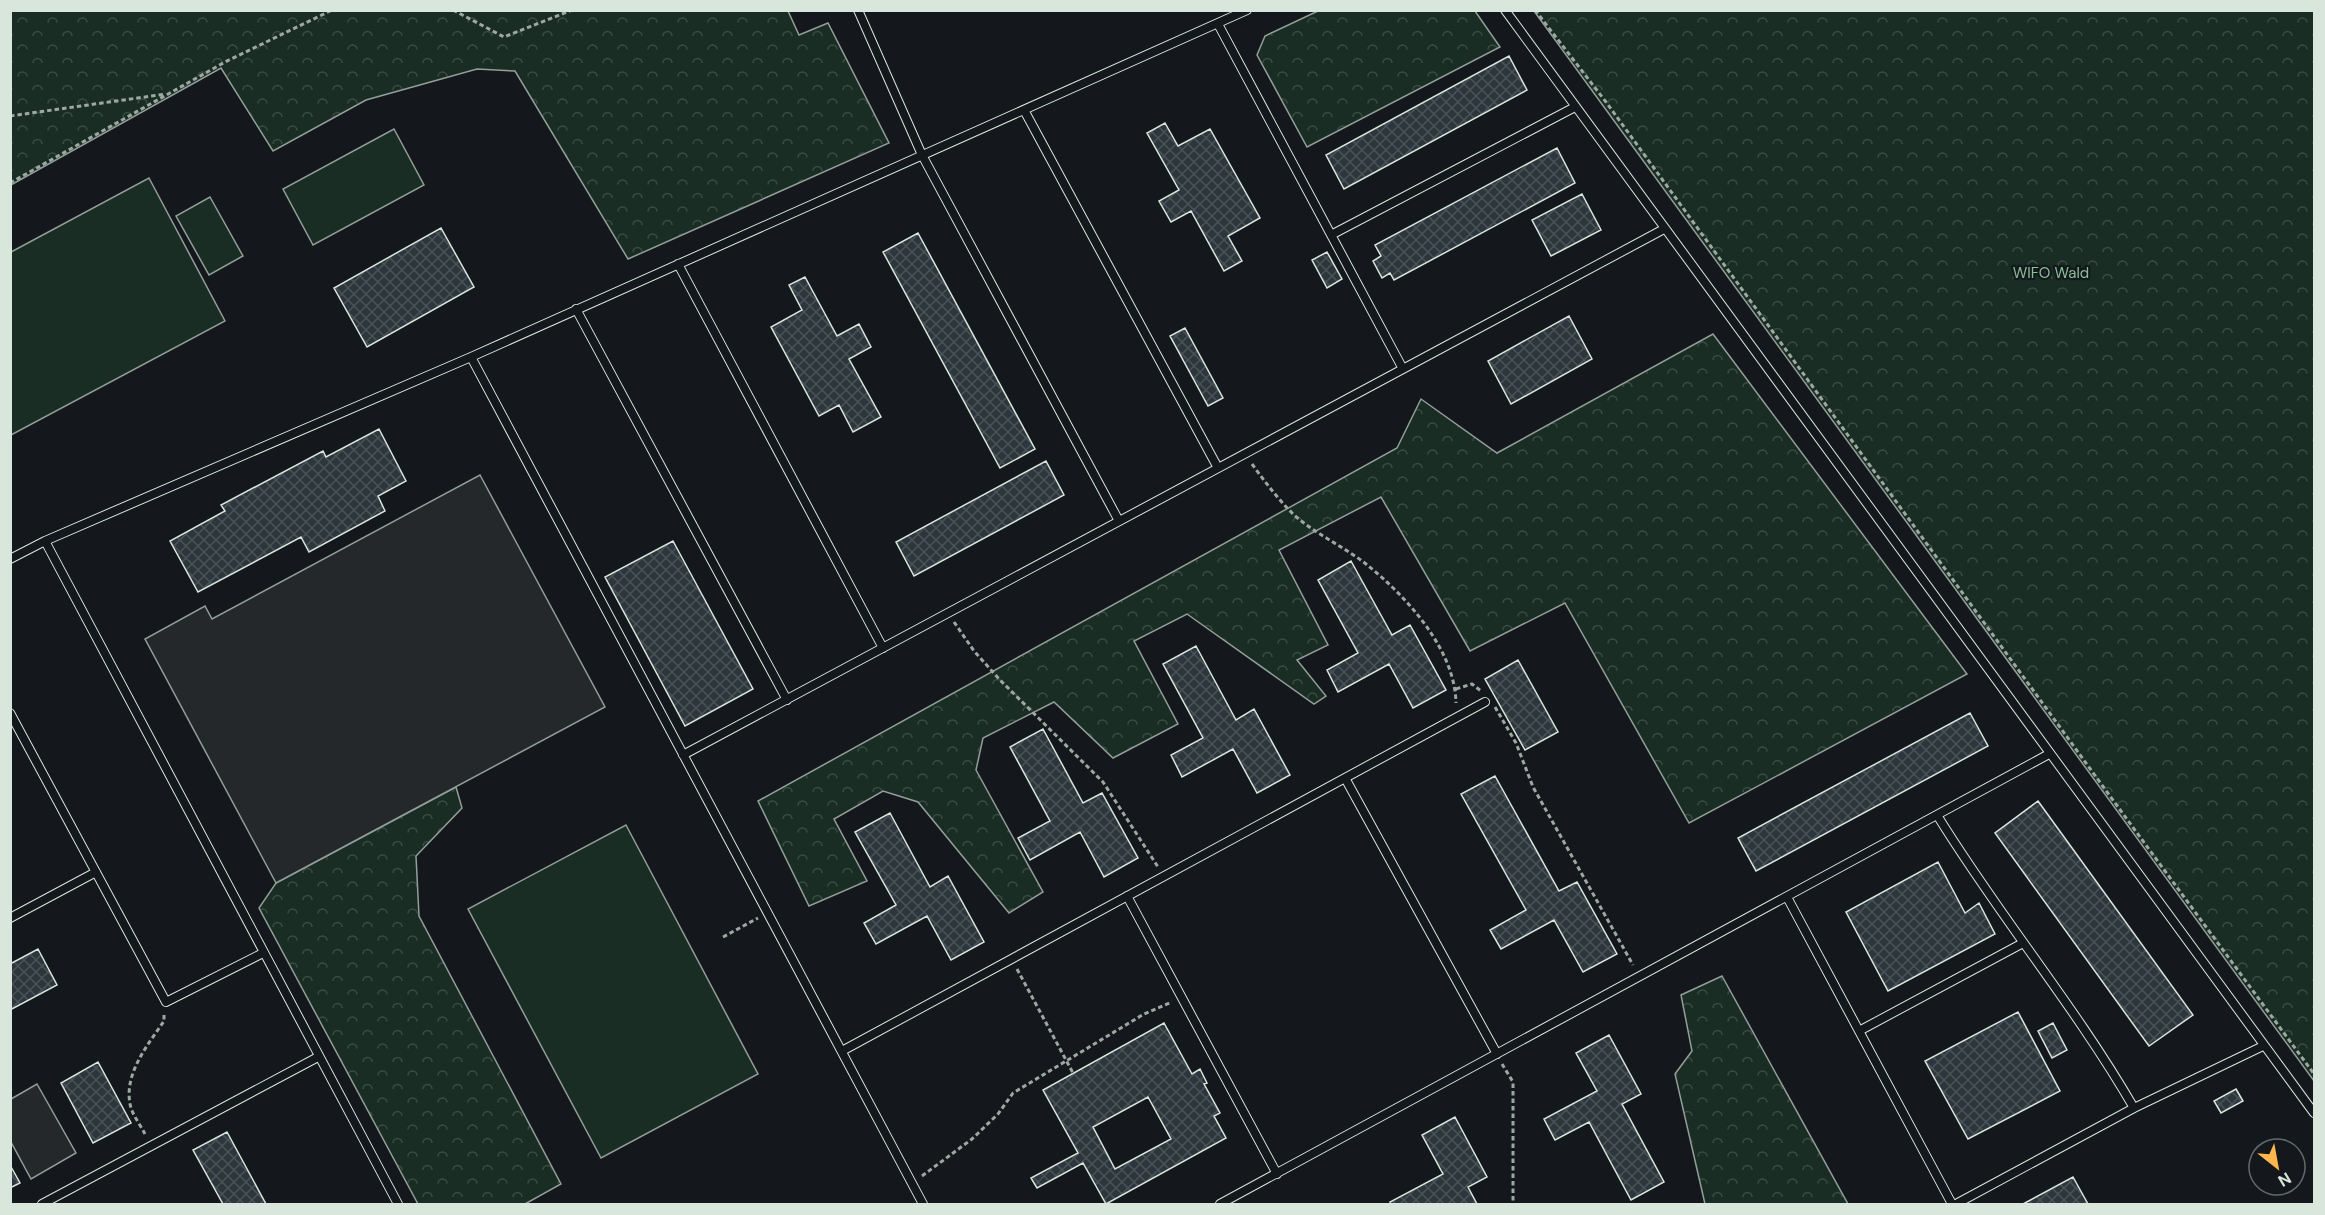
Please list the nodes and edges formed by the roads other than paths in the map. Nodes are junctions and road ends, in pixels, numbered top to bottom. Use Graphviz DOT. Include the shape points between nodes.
graph roads {
  1 [pos="858,10"];
  2 [pos="1247,10"];
  3 [pos="1505,10"];
  4 [pos="1218,24"];
  5 [pos="1575,107"];
  6 [pos="1024,110"];
  7 [pos="922,155"];
  8 [pos="1664,229"];
  9 [pos="1331,235"];
  10 [pos="678,264"];
  11 [pos="576,309"];
  12 [pos="471,357"];
  13 [pos="1403,369"];
  14 [pos="1218,468"];
  15 [pos="1119,521"];
  16 [pos="45,541"];
  17 [pos="10,559"];
  18 [pos="883,648"];
  19 [pos="787,700"];
  20 [pos="1487,700"];
  21 [pos="10,714"];
  22 [pos="2049,754"];
  23 [pos="683,755"];
  24 [pos="1345,778"];
  25 [pos="1937,815"];
  26 [pos="96,872"];
  27 [pos="1127,896"];
  28 [pos="1787,897"];
  29 [pos="10,918"];
  30 [pos="2023,943"];
  31 [pos="262,953"];
  32 [pos="1859,1031"];
  33 [pos="2263,1046"];
  34 [pos="842,1052"];
  35 [pos="1497,1054"];
  36 [pos="318,1057"];
  37 [pos="2134,1108"];
  38 [pos="2314,1113"];
  39 [pos="1277,1174"];
  40 [pos="42,1204"];
  41 [pos="398,1204"];
  42 [pos="923,1204"];
  43 [pos="1220,1204"];
  44 [pos="1954,1204"];
  1 -- 7 [label="lane"];
  2 -- 4 [label="lane"];
  3 -- 5 [label="lane"];
  4 -- 6 [label="lane"];
  4 -- 9 [label="lane"];
  5 -- 8 [label="lane"];
  5 -- 9 [label="lane"];
  6 -- 7 [label="lane"];
  6 -- 14 [label="lane"];
  7 -- 10 [label="lane"];
  7 -- 15 [label="lane"];
  8 -- 13 [label="lane"];
  8 -- 22 [label="lane"];
  9 -- 13 [label="lane"];
  10 -- 11 [label="lane"];
  10 -- 18 [label="lane"];
  11 -- 12 [label="lane"];
  11 -- 19 [label="lane"];
  12 -- 16 [label="lane"];
  12 -- 23 [label="lane"];
  13 -- 14 [label="lane"];
  14 -- 15 [label="lane"];
  15 -- 18 [label="lane"];
  16 -- 17 [label="lane"];
  16 -- 31 [label="lane"];
  18 -- 19 [label="lane"];
  19 -- 23 [label="lane"];
  20 -- 24 [label="lane"];
  21 -- 26 [label="lane"];
  22 -- 25 [label="lane"];
  22 -- 33 [label="lane"];
  23 -- 34 [label="lane"];
  24 -- 27 [label="lane"];
  24 -- 35 [label="lane"];
  25 -- 28 [label="lane"];
  25 -- 30 [label="lane"];
  26 -- 29 [label="lane"];
  26 -- 31 [label="lane" via="166,1002"];
  27 -- 34 [label="lane"];
  27 -- 39 [label="lane"];
  28 -- 32 [label="lane"];
  28 -- 35 [label="lane"];
  30 -- 32 [label="lane"];
  30 -- 37 [label="lane" via="2108,1063"];
  31 -- 36 [label="lane"];
  32 -- 44 [label="lane"];
  33 -- 37 [label="lane"];
  33 -- 38 [label="lane"];
  34 -- 42 [label="lane"];
  35 -- 39 [label="lane"];
  36 -- 40 [label="lane"];
  36 -- 41 [label="lane"];
  37 -- 44 [label="lane"];
  39 -- 43 [label="lane"];
}
